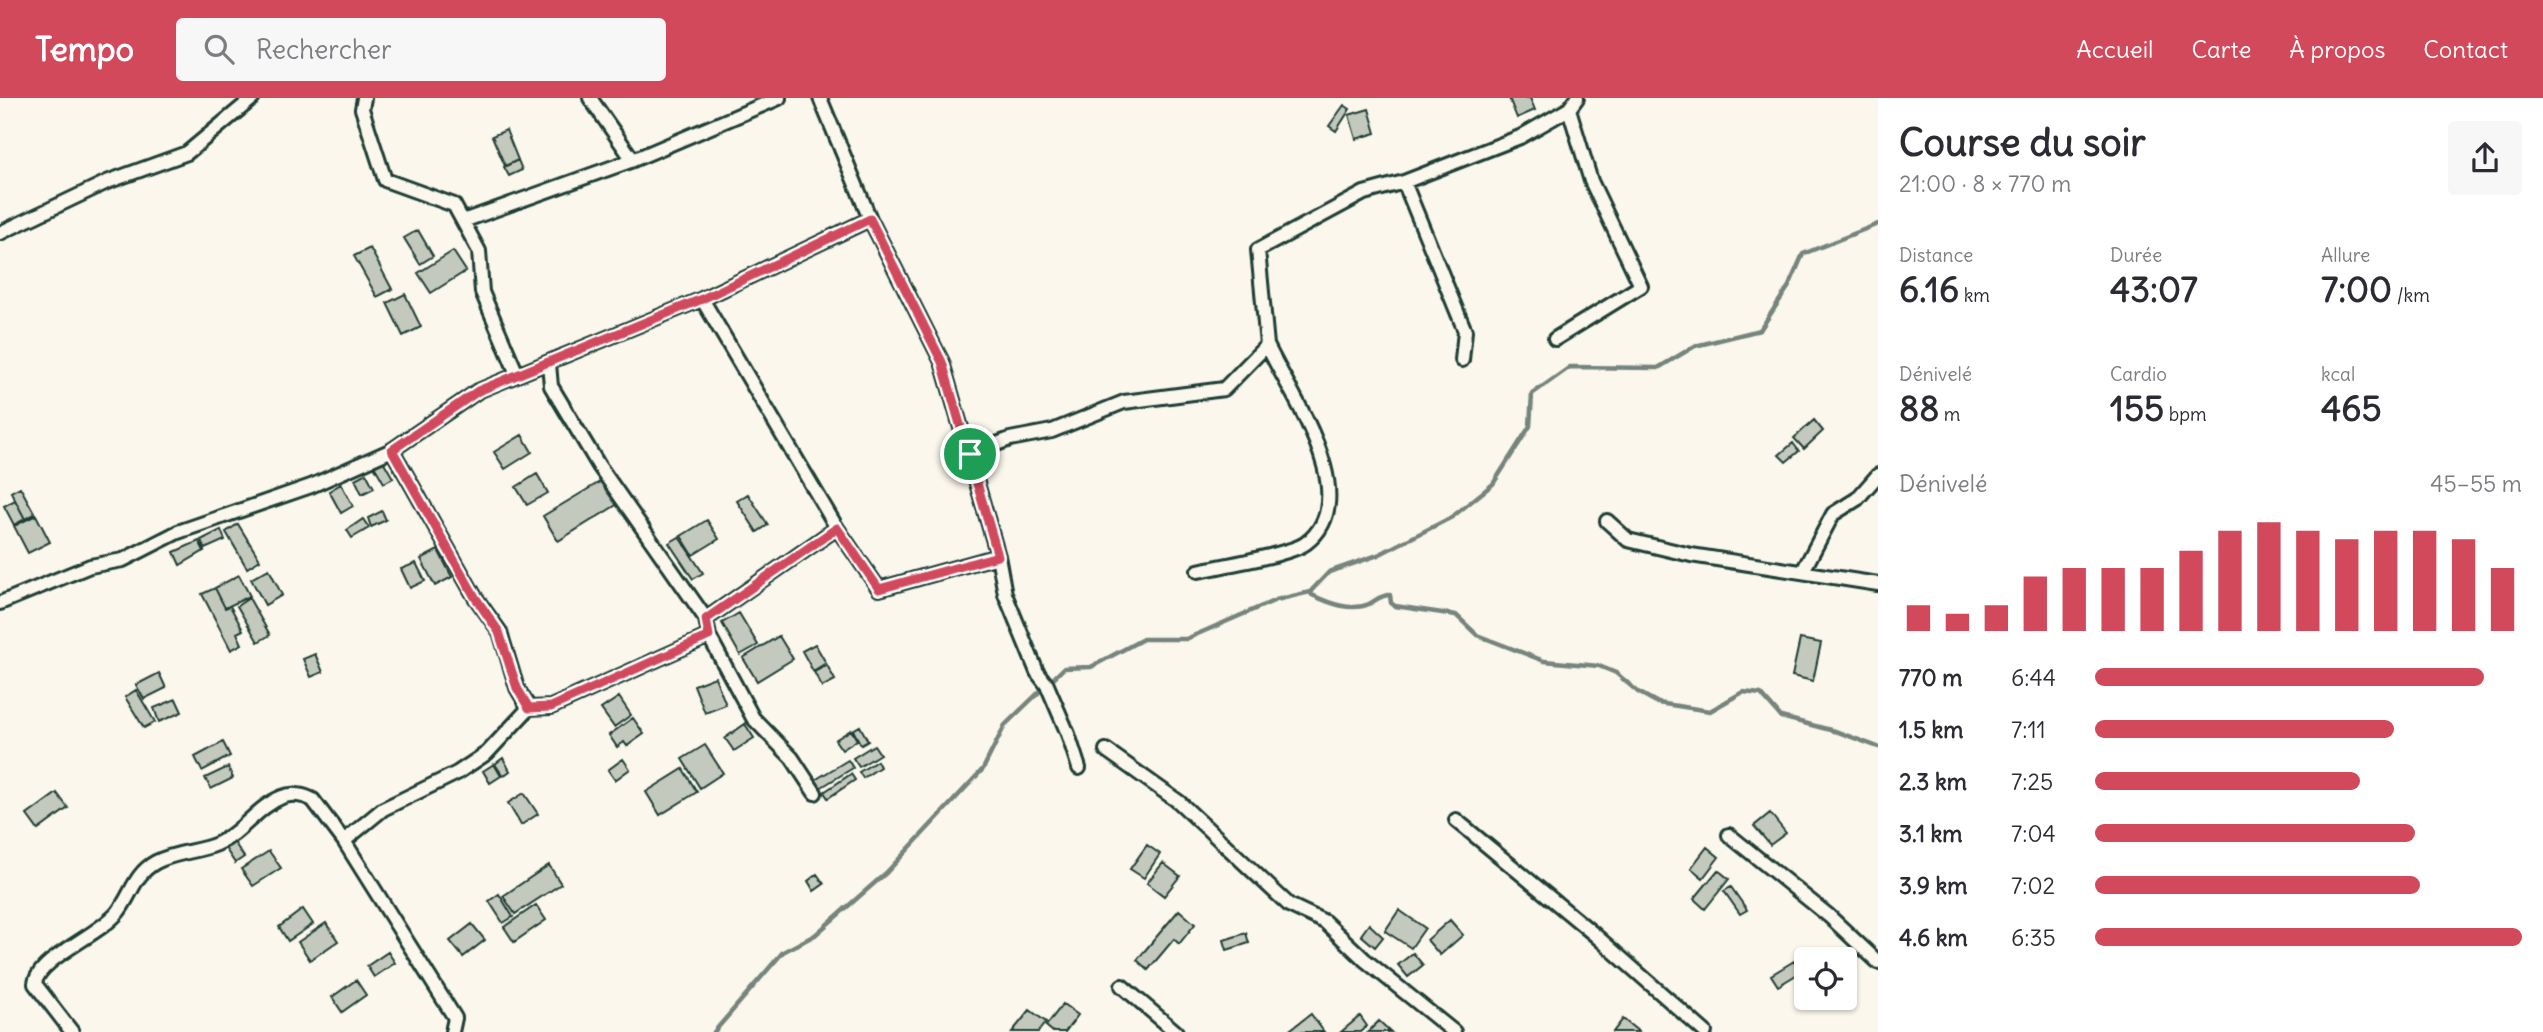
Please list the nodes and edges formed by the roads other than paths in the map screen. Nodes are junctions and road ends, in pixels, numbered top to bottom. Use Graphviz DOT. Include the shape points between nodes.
graph roads {
  1 [pos="253,98"];
  2 [pos="363,98"];
  3 [pos="590,98"];
  4 [pos="779,98"];
  5 [pos="820,98"];
  6 [pos="1573,104"];
  7 [pos="633,160"];
  8 [pos="1404,181"];
  9 [pos="870,219"];
  10 [pos="463,221"];
  11 [pos="0,233"];
  12 [pos="702,299"];
  13 [pos="1555,339"];
  14 [pos="1267,345"];
  15 [pos="1462,360"];
  16 [pos="548,364"];
  17 [pos="517,374"];
  18 [pos="392,450"];
  19 [pos="970,454"];
  20 [pos="1878,475"];
  21 [pos="1606,521"];
  22 [pos="837,528"];
  23 [pos="998,556"];
  24 [pos="1198,571"];
  25 [pos="1803,571"];
  26 [pos="1878,584"];
  27 [pos="0,603"];
  28 [pos="706,619"];
  29 [pos="709,636"];
  30 [pos="529,708"];
  31 [pos="1106,750"];
  32 [pos="1079,768"];
  33 [pos="815,793"];
  34 [pos="1456,820"];
  35 [pos="1729,835"];
  36 [pos="344,841"];
  37 [pos="1878,962"];
  38 [pos="1122,986"];
  39 [pos="72,1032"];
  40 [pos="452,1032"];
  41 [pos="1176,1032"];
  42 [pos="1454,1032"];
  43 [pos="1705,1032"];
  1 -- 11 [label="street" via="187,153 107,182"];
  2 -- 10 [label="street" via="362,109 385,180 454,205"];
  3 -- 7 [label="street"];
  4 -- 7 [label="street"];
  5 -- 9 [label="street"];
  6 -- 8 [label="street" via="1520,137"];
  6 -- 13 [label="street" via="1591,181 1641,286"];
  7 -- 10 [label="street"];
  8 -- 14 [label="street" via="1364,193 1258,250"];
  8 -- 15 [label="street" via="1465,331"];
  9 -- 12 [label="street"];
  9 -- 19 [label="street" via="942,362"];
  10 -- 17 [label="street" via="478,251 482,292"];
  12 -- 16 [label="street"];
  12 -- 22 [label="street"];
  14 -- 19 [label="street" via="1224,390 1125,402 1052,431 1010,439"];
  14 -- 24 [label="street" via="1323,455 1325,514 1320,528 1304,545"];
  16 -- 17 [label="street"];
  16 -- 28 [label="street" via="551,386 599,466"];
  17 -- 18 [label="street" via="478,391"];
  18 -- 27 [label="street" via="311,486 178,532 122,560 90,566"];
  18 -- 30 [label="street" via="499,632 517,688"];
  19 -- 23 [label="street"];
  20 -- 25 [label="street" via="1857,499 1833,514"];
  21 -- 25 [label="street" via="1628,540 1691,555"];
  22 -- 23 [label="street" via="879,589"];
  22 -- 28 [label="street"];
  23 -- 32 [label="street" via="1004,594"];
  25 -- 26 [label="street"];
  28 -- 29 [label="street"];
  29 -- 30 [label="street" via="551,707"];
  29 -- 33 [label="street" via="753,718 792,758"];
  30 -- 36 [label="street" via="487,753 383,809"];
  31 -- 42 [label="street" via="1179,802 1289,905 1325,922"];
  34 -- 43 [label="street"];
  35 -- 37 [label="street"];
  36 -- 39 [label="street" via="313,800 283,796 217,844 156,862 137,876 118,912 36,975 35,984"];
  36 -- 40 [label="street" via="454,1017"];
  38 -- 41 [label="street"];
}
